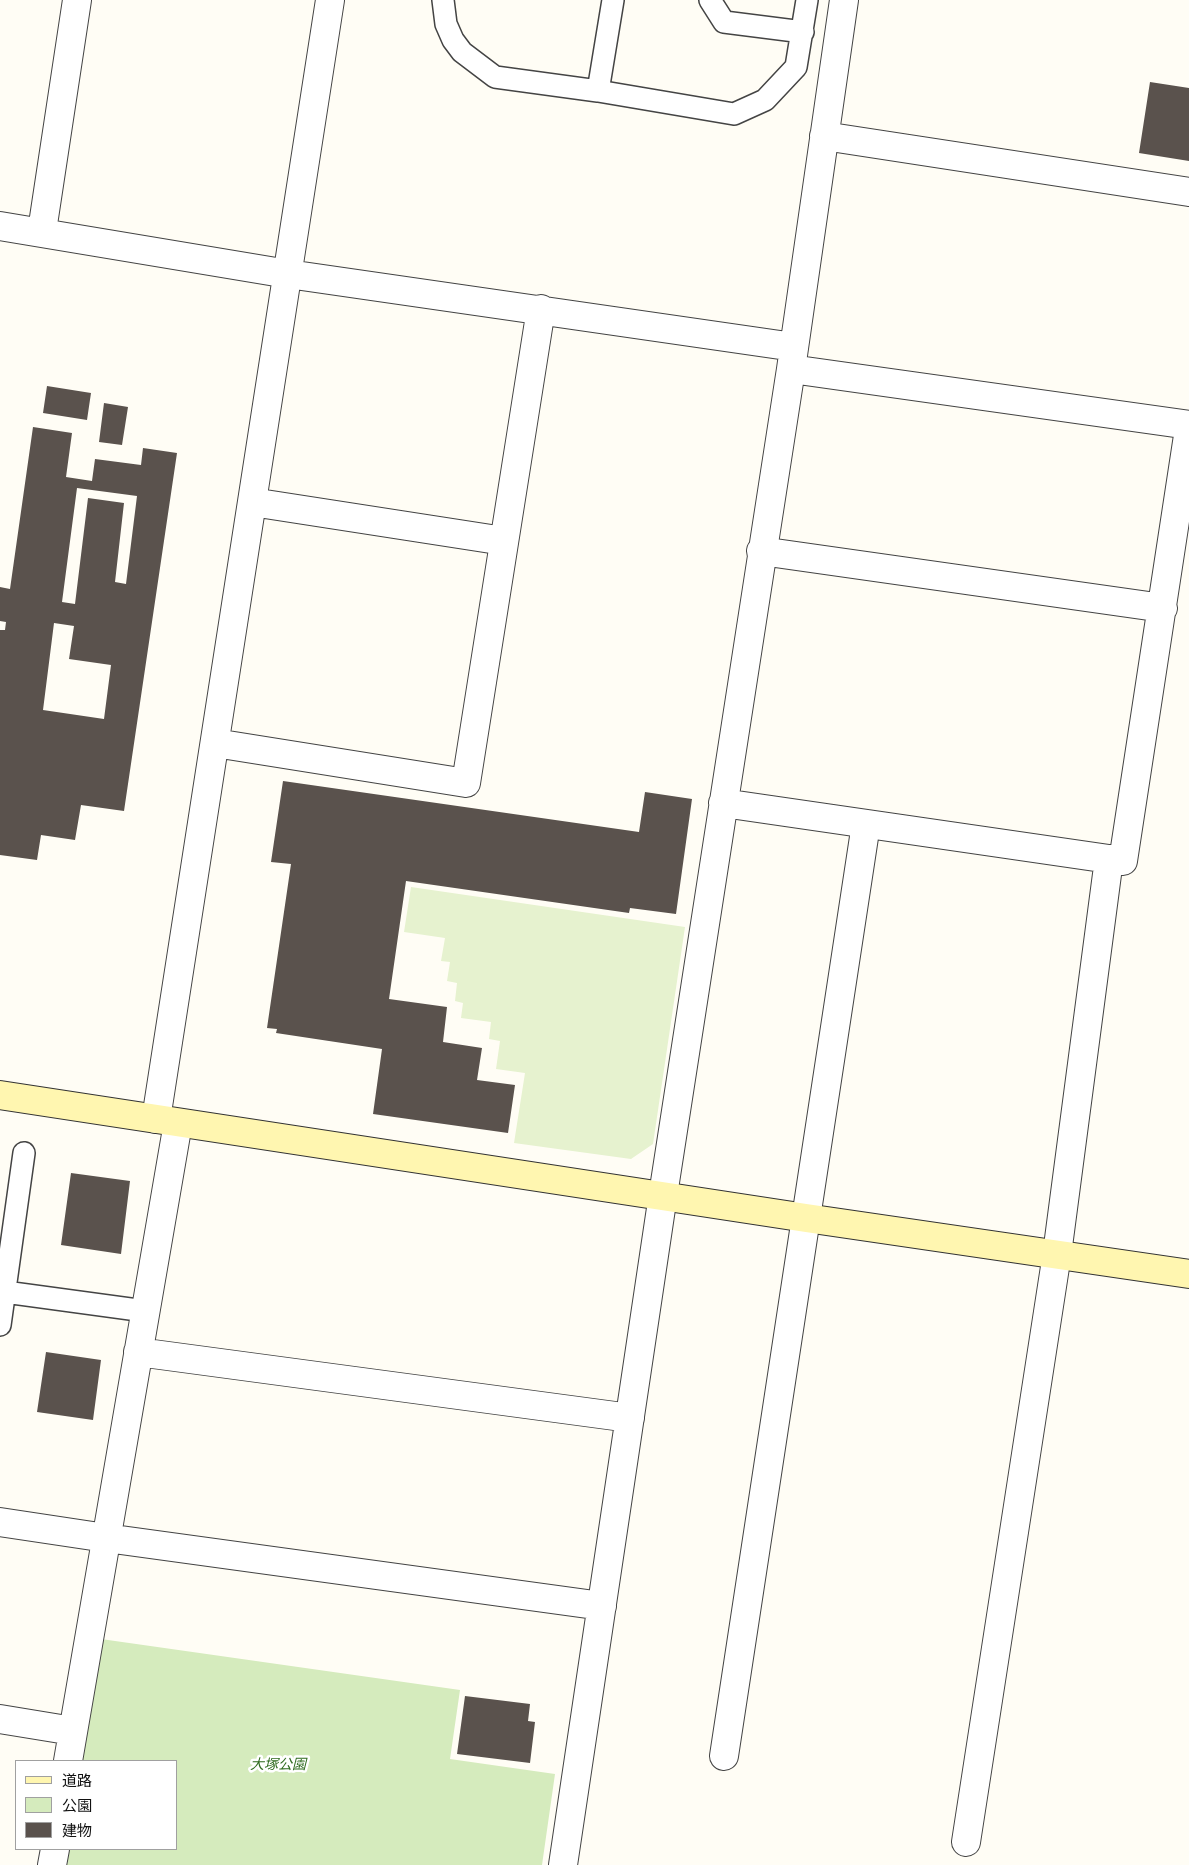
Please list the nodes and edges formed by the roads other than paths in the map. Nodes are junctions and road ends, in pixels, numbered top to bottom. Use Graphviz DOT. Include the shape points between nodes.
graph roads {
  1 [pos="77,0"];
  2 [pos="330,0"];
  3 [pos="443,0"];
  4 [pos="613,0"];
  5 [pos="710,0"];
  6 [pos="844,0"];
  7 [pos="802,1"];
  8 [pos="803,32"];
  9 [pos="598,91"];
  10 [pos="824,136"];
  11 [pos="1189,192"];
  12 [pos="0,226"];
  13 [pos="42,232"];
  14 [pos="288,274"];
  15 [pos="540,309"];
  16 [pos="792,358"];
  17 [pos="1189,425"];
  18 [pos="1189,429"];
  19 [pos="252,502"];
  20 [pos="504,541"];
  21 [pos="761,551"];
  22 [pos="1162,608"];
  23 [pos="215,743"];
  24 [pos="723,803"];
  25 [pos="866,824"];
  26 [pos="1109,859"];
  27 [pos="0,1095"];
  28 [pos="167,1121"];
  29 [pos="24,1153"];
  30 [pos="663,1195"];
  31 [pos="806,1218"];
  32 [pos="1057,1254"];
  33 [pos="1189,1274"];
  34 [pos="5,1292"];
  35 [pos="145,1311"];
  36 [pos="0,1325"];
  37 [pos="138,1352"];
  38 [pos="630,1418"];
  39 [pos="0,1522"];
  40 [pos="106,1538"];
  41 [pos="602,1606"];
  42 [pos="0,1719"];
  43 [pos="73,1731"];
  44 [pos="724,1756"];
  45 [pos="68,1760"];
  46 [pos="966,1842"];
  47 [pos="55,1850"];
  48 [pos="52,1865"];
  49 [pos="563,1865"];
  1 -- 13 [label="street"];
  2 -- 14 [label="street"];
  3 -- 9 [label="lane" via="446,24 453,40 462,52 495,77"];
  4 -- 9 [label="lane"];
  5 -- 8 [label="lane" via="724,22"];
  6 -- 10 [label="street"];
  7 -- 8 [label="lane"];
  8 -- 9 [label="lane" via="796,67 765,100 734,114"];
  10 -- 11 [label="street"];
  10 -- 16 [label="street"];
  12 -- 13 [label="street"];
  13 -- 14 [label="street"];
  14 -- 15 [label="street"];
  14 -- 19 [label="street"];
  15 -- 16 [label="street"];
  15 -- 20 [label="street"];
  16 -- 17 [label="street"];
  16 -- 21 [label="street"];
  18 -- 22 [label="street"];
  19 -- 20 [label="street"];
  19 -- 23 [label="street"];
  20 -- 23 [label="street" via="466,783"];
  21 -- 22 [label="street"];
  21 -- 24 [label="street"];
  22 -- 26 [label="street" via="1123,861"];
  23 -- 28 [label="street"];
  24 -- 25 [label="street"];
  24 -- 30 [label="street"];
  25 -- 26 [label="street"];
  25 -- 31 [label="street"];
  26 -- 32 [label="street"];
  27 -- 28 [label="street"];
  28 -- 30 [label="street"];
  28 -- 35 [label="street"];
  29 -- 34 [label="lane"];
  30 -- 31 [label="street"];
  30 -- 38 [label="street"];
  31 -- 32 [label="street"];
  31 -- 44 [label="street"];
  32 -- 33 [label="street"];
  32 -- 46 [label="street"];
  34 -- 35 [label="lane"];
  34 -- 36 [label="lane"];
  35 -- 37 [label="street"];
  37 -- 38 [label="street"];
  37 -- 40 [label="street"];
  38 -- 41 [label="street"];
  39 -- 40 [label="street"];
  40 -- 41 [label="street"];
  40 -- 43 [label="street"];
  41 -- 49 [label="street"];
  42 -- 43 [label="street"];
  43 -- 45 [label="street"];
  47 -- 48 [label="street"];
}
